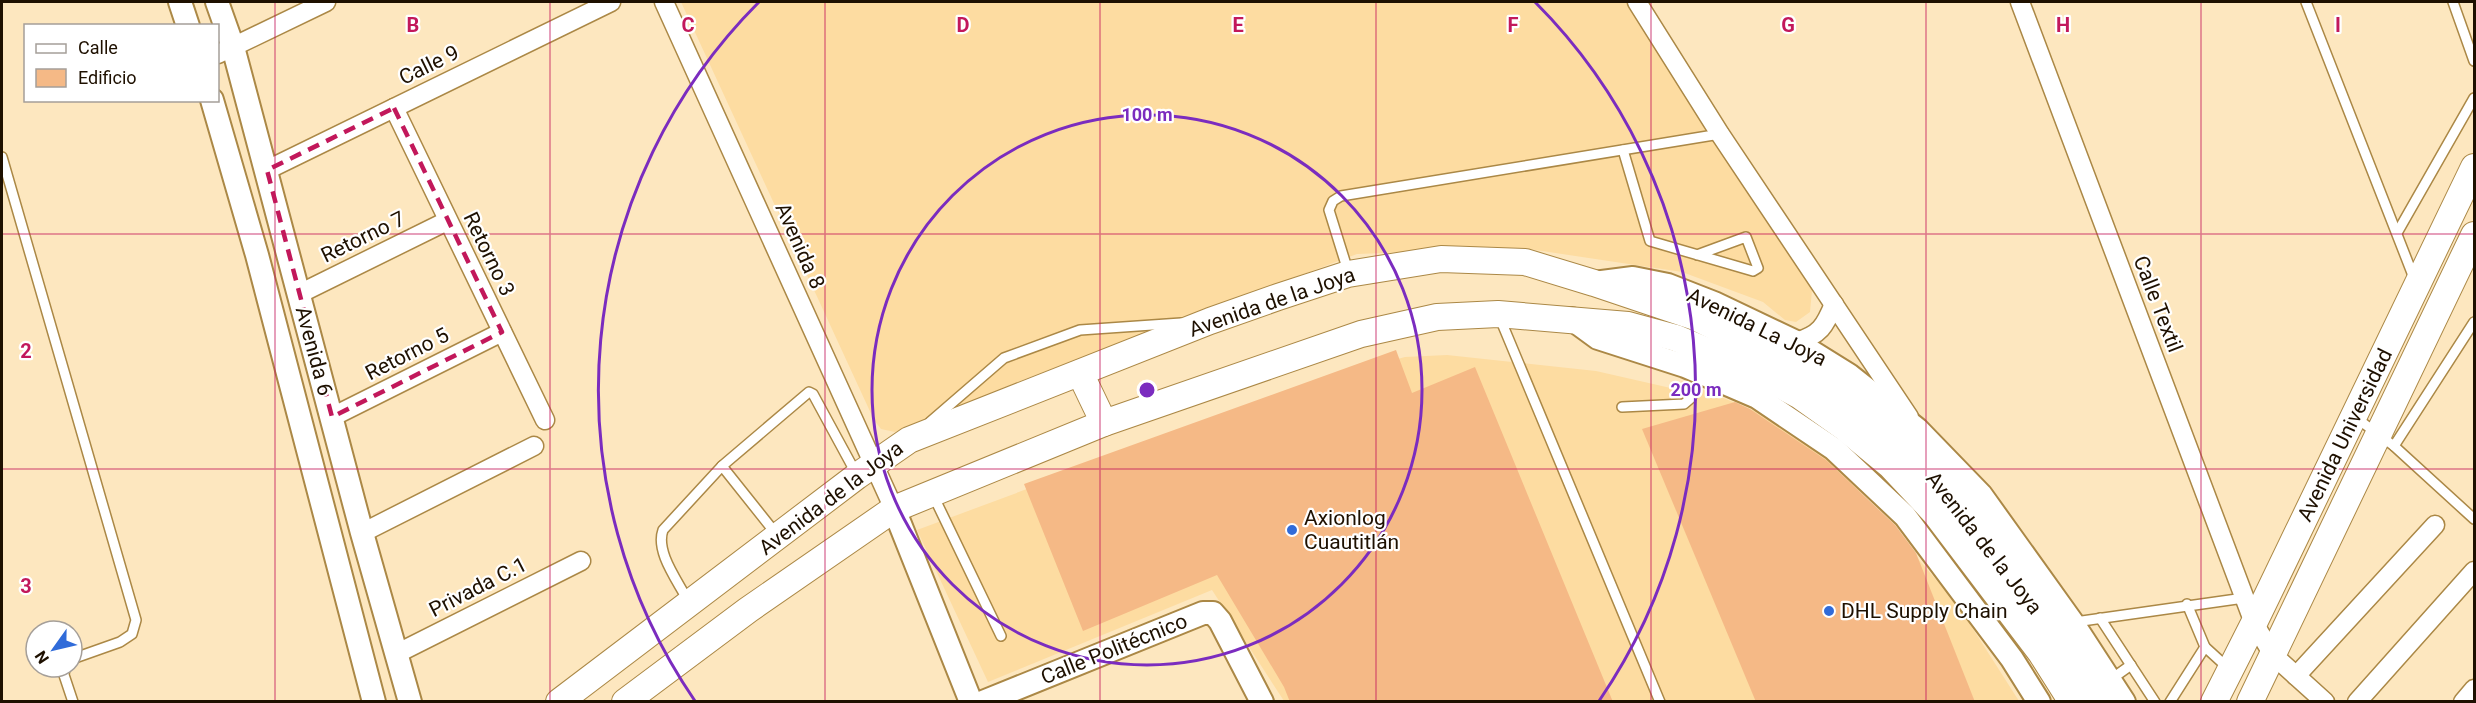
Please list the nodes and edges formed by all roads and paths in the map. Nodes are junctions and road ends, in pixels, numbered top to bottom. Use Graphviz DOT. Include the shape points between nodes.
graph roads {
  1 [pos="180,2"];
  2 [pos="217,2"];
  3 [pos="326,2"];
  4 [pos="611,2"];
  5 [pos="664,2"];
  6 [pos="1637,2"];
  7 [pos="2020,2"];
  8 [pos="2306,2"];
  9 [pos="2453,2"];
  10 [pos="187,24"];
  11 [pos="225,50"];
  12 [pos="2475,61"];
  13 [pos="2475,98"];
  14 [pos="213,102"];
  15 [pos="394,108"];
  16 [pos="1720,134"];
  17 [pos="1623,150"];
  18 [pos="2,156"];
  19 [pos="2475,167"];
  20 [pos="267,170"];
  21 [pos="447,221"];
  22 [pos="2397,233"];
  23 [pos="2475,235"];
  24 [pos="1697,255"];
  25 [pos="1348,274"];
  26 [pos="1594,283"];
  27 [pos="2418,285"];
  28 [pos="299,294"];
  29 [pos="1834,304"];
  30 [pos="1498,314"];
  31 [pos="1572,320"];
  32 [pos="1210,321"];
  33 [pos="2475,322"];
  34 [pos="502,332"];
  35 [pos="1796,342"];
  36 [pos="1080,373"];
  37 [pos="1702,374"];
  38 [pos="1622,407"];
  39 [pos="2353,416"];
  40 [pos="332,417"];
  41 [pos="545,420"];
  42 [pos="1104,423"];
  43 [pos="856,426"];
  44 [pos="1917,429"];
  45 [pos="837,438"];
  46 [pos="909,440"];
  47 [pos="2387,440"];
  48 [pos="534,446"];
  49 [pos="722,466"];
  50 [pos="865,470"];
  51 [pos="932,493"];
  52 [pos="894,509"];
  53 [pos="2475,519"];
  54 [pos="2435,525"];
  55 [pos="362,533"];
  56 [pos="778,537"];
  57 [pos="581,561"];
  58 [pos="2475,571"];
  59 [pos="2244,598"];
  60 [pos="689,603"];
  61 [pos="2187,604"];
  62 [pos="2100,618"];
  63 [pos="2072,622"];
  64 [pos="2254,623"];
  65 [pos="1002,636"];
  66 [pos="2205,646"];
  67 [pos="396,654"];
  68 [pos="84,655"];
  69 [pos="2273,655"];
  70 [pos="2131,665"];
  71 [pos="2229,670"];
  72 [pos="2296,676"];
  73 [pos="65,679"];
  74 [pos="2475,689"];
  75 [pos="2104,691"];
  76 [pos="74,702"];
  77 [pos="374,702"];
  78 [pos="410,702"];
  79 [pos="559,702"];
  80 [pos="625,702"];
  81 [pos="970,702"];
  82 [pos="983,702"];
  83 [pos="1262,702"];
  84 [pos="1660,702"];
  85 [pos="2039,702"];
  86 [pos="2072,702"];
  87 [pos="2124,702"];
  88 [pos="2155,702"];
  89 [pos="2170,702"];
  90 [pos="2214,702"];
  91 [pos="2250,702"];
  92 [pos="2325,702"];
  93 [pos="2356,702"];
  94 [pos="2463,702"];
  1 -- 10 [label="street"];
  2 -- 11 [label="street, Avenida 6"];
  3 -- 11 [label="street"];
  4 -- 15 [label="street, Calle 9"];
  5 -- 43 [label="street, Avenida 8"];
  6 -- 16 [label="street"];
  7 -- 59 [label="street, Calle Textil"];
  8 -- 22 [label="lane"];
  9 -- 12 [label="lane"];
  11 -- 20 [label="street, Avenida 6"];
  13 -- 22 [label="lane"];
  14 -- 77 [label="street, Avenida 6" via="257,255"];
  15 -- 20 [label="street, Calle 9"];
  15 -- 21 [label="street, Retorno 3"];
  16 -- 17 [label="lane"];
  16 -- 29 [label="street"];
  17 -- 24 [label="lane" via="1650,241"];
  17 -- 25 [label="lane" via="1341,196 1329,210"];
  18 -- 68 [label="lane" via="135,620 132,634"];
  19 -- 27 [label="main road, Avenida Universidad"];
  20 -- 28 [label="street, Avenida 6"];
  21 -- 28 [label="street, Retorno 7"];
  21 -- 34 [label="street, Retorno 3"];
  22 -- 27 [label="lane"];
  23 -- 47 [label="main road, Avenida Universidad"];
  24 -- 24 [label="lane" via="1746,237 1758,268 1753,271"];
  25 -- 26 [label="main road, Avenida de la Joya" via="1441,260 1525,262"];
  25 -- 32 [label="main road, Avenida de la Joya"];
  26 -- 35 [label="street, Avenida La Joya" via="1633,278 1668,285"];
  26 -- 75 [label="main road, Avenida de la Joya" via="1695,317 1780,359 1828,387 1878,424 1923,464 1965,511 2057,636"];
  27 -- 39 [label="main road, Avenida Universidad"];
  28 -- 40 [label="street, Avenida 6"];
  29 -- 35 [label="street" via="1822,329 1812,338"];
  29 -- 44 [label="street"];
  30 -- 31 [label="main road, Avenida de la Joya"];
  30 -- 42 [label="main road, Avenida de la Joya" via="1437,317 1360,334"];
  30 -- 84 [label="lane"];
  31 -- 37 [label="street" via="1598,338"];
  31 -- 86 [label="main road, Avenida de la Joya" via="1628,325 1676,338 1755,371 1845,428 1891,466 1942,522 2042,653"];
  32 -- 36 [label="main road, Avenida de la Joya"];
  32 -- 46 [label="lane" via="1080,330 1004,358"];
  33 -- 47 [label="lane"];
  34 -- 40 [label="street, Retorno 5"];
  34 -- 41 [label="street, Retorno 3"];
  35 -- 44 [label="street, Avenida La Joya" via="1849,375"];
  36 -- 42 [label="main road"];
  36 -- 46 [label="main road, Avenida de la Joya"];
  37 -- 38 [label="lane" via="1684,404"];
  37 -- 85 [label="street" via="1757,397 1834,449 1905,516 2012,659"];
  39 -- 47 [label="lane"];
  39 -- 64 [label="main road, Avenida Universidad"];
  40 -- 55 [label="street, Avenida 6"];
  42 -- 51 [label="main road, Avenida de la Joya"];
  43 -- 45 [label="lane"];
  43 -- 50 [label="street, Avenida 8"];
  44 -- 63 [label="street, Avenida La Joya" via="1981,495"];
  45 -- 49 [label="lane" via="809,392"];
  45 -- 50 [label="lane"];
  46 -- 50 [label="main road, Avenida de la Joya"];
  47 -- 53 [label="lane"];
  47 -- 69 [label="main road, Avenida Universidad"];
  48 -- 55 [label="street"];
  49 -- 56 [label="lane"];
  49 -- 60 [label="lane" via="663,530 660,539"];
  50 -- 52 [label="street, Avenida 8"];
  50 -- 56 [label="main road, Avenida de la Joya"];
  51 -- 52 [label="main road, Avenida de la Joya"];
  51 -- 65 [label="lane"];
  52 -- 80 [label="main road, Avenida de la Joya" via="748,610"];
  52 -- 81 [label="street"];
  54 -- 72 [label="street"];
  55 -- 67 [label="street, Avenida 6"];
  56 -- 60 [label="main road, Avenida de la Joya"];
  57 -- 67 [label="street, Privada C.1"];
  58 -- 93 [label="street"];
  59 -- 61 [label="lane"];
  59 -- 64 [label="street, Calle Textil"];
  60 -- 79 [label="main road, Avenida de la Joya"];
  61 -- 62 [label="lane"];
  61 -- 66 [label="lane"];
  62 -- 63 [label="lane"];
  62 -- 70 [label="lane"];
  63 -- 75 [label="street, Avenida La Joya"];
  64 -- 69 [label="street, Calle Textil"];
  64 -- 71 [label="main road, Avenida Universidad"];
  66 -- 71 [label="lane"];
  66 -- 89 [label="lane"];
  67 -- 78 [label="street, Avenida 6"];
  69 -- 72 [label="street, Calle Textil"];
  69 -- 91 [label="main road, Avenida Universidad"];
  70 -- 75 [label="lane"];
  70 -- 88 [label="lane"];
  71 -- 90 [label="main road, Avenida Universidad"];
  72 -- 92 [label="street, Calle Textil"];
  73 -- 76 [label="lane"];
  74 -- 94 [label="street"];
  75 -- 87 [label="street, Avenida La Joya"];
  82 -- 83 [label="street, Calle Politécnico" via="1203,613 1213,613 1220,621"];
}
